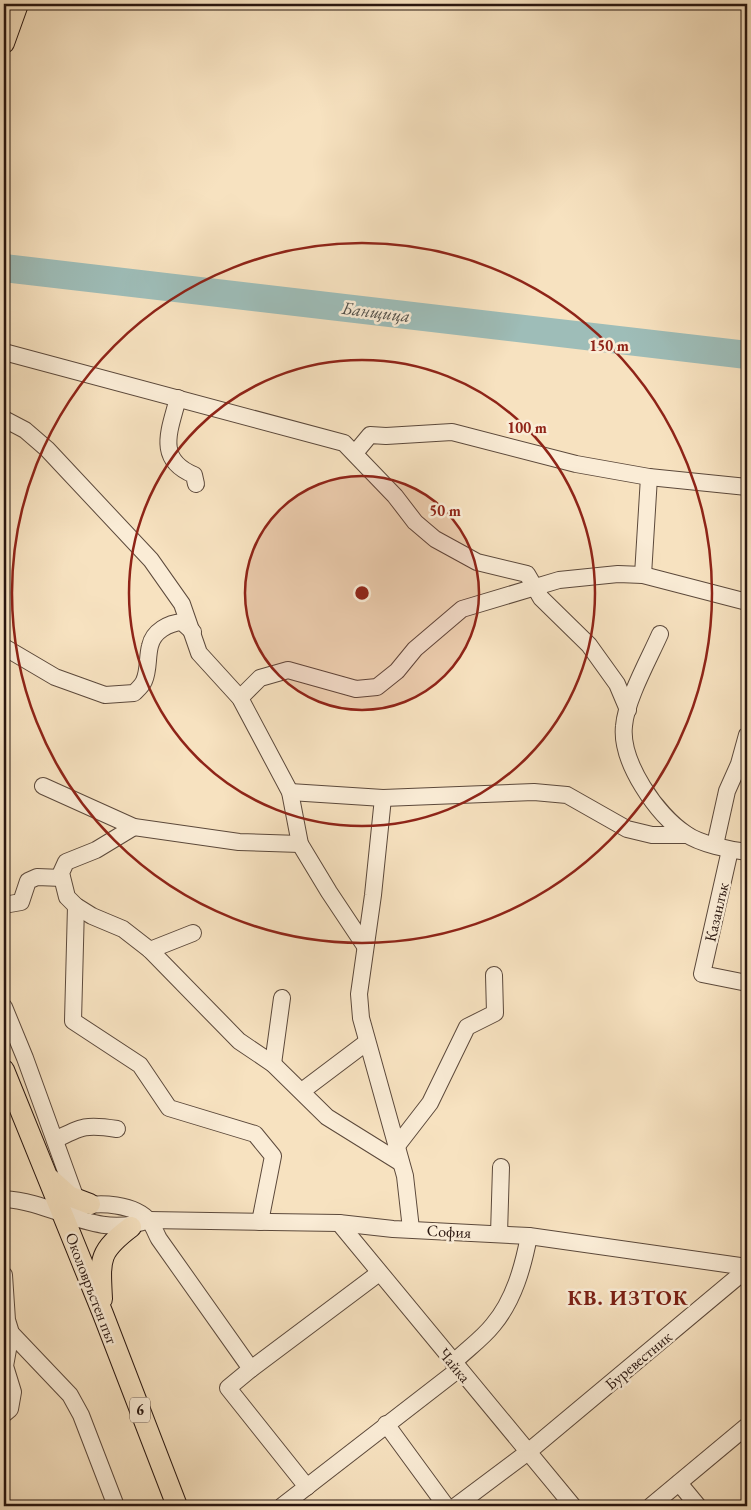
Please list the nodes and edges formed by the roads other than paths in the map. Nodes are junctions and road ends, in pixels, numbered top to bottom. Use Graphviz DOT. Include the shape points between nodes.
graph roads {
  1 [pos="7,4"];
  2 [pos="18,4"];
  3 [pos="4,9"];
  4 [pos="4,43"];
  5 [pos="4,352"];
  6 [pos="178,398"];
  7 [pos="4,418"];
  8 [pos="355,453"];
  9 [pos="649,477"];
  10 [pos="196,484"];
  11 [pos="747,487"];
  12 [pos="643,575"];
  13 [pos="534,586"];
  14 [pos="747,602"];
  15 [pos="193,632"];
  16 [pos="660,634"];
  17 [pos="4,647"];
  18 [pos="240,698"];
  19 [pos="628,710"];
  20 [pos="747,735"];
  21 [pos="43,786"];
  22 [pos="290,792"];
  23 [pos="383,798"];
  24 [pos="134,827"];
  25 [pos="687,835"];
  26 [pos="300,844"];
  27 [pos="723,847"];
  28 [pos="747,852"];
  29 [pos="62,878"];
  30 [pos="4,905"];
  31 [pos="76,906"];
  32 [pos="193,933"];
  33 [pos="365,946"];
  34 [pos="150,950"];
  35 [pos="494,975"];
  36 [pos="747,983"];
  37 [pos="282,998"];
  38 [pos="4,1007"];
  39 [pos="367,1042"];
  40 [pos="273,1064"];
  41 [pos="4,1070"];
  42 [pos="302,1091"];
  43 [pos="117,1129"];
  44 [pos="55,1140"];
  45 [pos="396,1147"];
  46 [pos="401,1163"];
  47 [pos="501,1167"];
  48 [pos="4,1199"];
  49 [pos="76,1206"];
  50 [pos="260,1222"];
  51 [pos="339,1223"];
  52 [pos="140,1224"];
  53 [pos="410,1229"];
  54 [pos="499,1234"];
  55 [pos="529,1236"];
  56 [pos="747,1268"];
  57 [pos="379,1273"];
  58 [pos="4,1275"];
  59 [pos="103,1314"];
  60 [pos="11,1333"];
  61 [pos="456,1366"];
  62 [pos="251,1369"];
  63 [pos="4,1414"];
  64 [pos="386,1424"];
  65 [pos="747,1426"];
  66 [pos="528,1452"];
  67 [pos="679,1483"];
  68 [pos="307,1487"];
  69 [pos="116,1506"];
  70 [pos="177,1506"];
  71 [pos="282,1506"];
  72 [pos="446,1506"];
  73 [pos="456,1506"];
  74 [pos="573,1506"];
  75 [pos="651,1506"];
  76 [pos="698,1506"];
  1 -- 3 [label="main road"];
  2 -- 4 [label="main road"];
  5 -- 6 [label="street"];
  6 -- 8 [label="street" via="344,443"];
  6 -- 10 [label="street" via="168,439 170,458 182,470 194,475"];
  7 -- 15 [label="street" via="25,430 47,449 151,560 182,604"];
  8 -- 9 [label="street" via="370,435 452,432 576,464"];
  8 -- 13 [label="street" via="415,522 435,539 477,562 527,574"];
  9 -- 11 [label="street"];
  9 -- 12 [label="street"];
  12 -- 13 [label="street" via="558,580"];
  12 -- 14 [label="street"];
  13 -- 18 [label="street" via="521,593 462,609 377,687 356,690 288,670 260,678"];
  13 -- 19 [label="street" via="541,598 589,645 617,684"];
  15 -- 17 [label="street" via="182,622 162,628 150,646 144,682 134,693 104,695 55,677"];
  15 -- 18 [label="street" via="199,653"];
  16 -- 19 [label="street"];
  18 -- 22 [label="street"];
  19 -- 25 [label="street" via="624,726 626,754 654,802"];
  20 -- 27 [label="street, Казанлък" via="739,764 726,791"];
  21 -- 24 [label="street"];
  22 -- 23 [label="street"];
  22 -- 26 [label="street"];
  23 -- 25 [label="street" via="534,792 567,795 627,829 652,835"];
  23 -- 33 [label="street"];
  24 -- 26 [label="street" via="239,842"];
  24 -- 29 [label="street" via="96,850 66,862"];
  25 -- 27 [label="street"];
  26 -- 33 [label="street"];
  27 -- 28 [label="street"];
  27 -- 36 [label="street, Казанлък" via="702,974"];
  29 -- 30 [label="street" via="37,876 28,881 21,902"];
  29 -- 31 [label="street" via="67,897"];
  31 -- 34 [label="street" via="123,929"];
  31 -- 50 [label="street" via="73,1020 140,1065 169,1108 255,1134 273,1156"];
  32 -- 34 [label="street"];
  33 -- 39 [label="street" via="359,994"];
  34 -- 40 [label="street" via="239,1041"];
  35 -- 45 [label="street" via="495,1013 467,1027 430,1103"];
  37 -- 40 [label="street"];
  38 -- 44 [label="street"];
  39 -- 42 [label="street"];
  39 -- 45 [label="street"];
  40 -- 42 [label="street"];
  41 -- 49 [label="main road" via="46,1175"];
  42 -- 46 [label="street" via="327,1117"];
  43 -- 44 [label="street" via="96,1125 81,1127"];
  44 -- 49 [label="street"];
  45 -- 46 [label="street"];
  46 -- 53 [label="street"];
  47 -- 54 [label="street"];
  48 -- 49 [label="street"];
  49 -- 52 [label="street, София" via="92,1224"];
  49 -- 52 [label="street" via="129,1208"];
  49 -- 59 [label="main road, Околовръстен път / 6"];
  50 -- 51 [label="street, София"];
  50 -- 52 [label="street, София"];
  51 -- 53 [label="street, София"];
  51 -- 57 [label="street, Чайка"];
  52 -- 59 [label="main road" via="111,1242 105,1252 101,1267"];
  52 -- 62 [label="street" via="159,1239"];
  53 -- 54 [label="street, София"];
  54 -- 55 [label="street, София"];
  55 -- 56 [label="street, София"];
  55 -- 61 [label="street" via="522,1270 493,1325"];
  56 -- 66 [label="street, Буревестник"];
  57 -- 61 [label="street, Чайка"];
  57 -- 62 [label="street"];
  58 -- 60 [label="street"];
  59 -- 70 [label="main road, Околовръстен път / 6"];
  60 -- 63 [label="street" via="5,1366 13,1392 10,1409"];
  60 -- 69 [label="street" via="70,1395 81,1415"];
  61 -- 64 [label="street"];
  61 -- 66 [label="street, Чайка"];
  62 -- 68 [label="street" via="228,1388"];
  64 -- 68 [label="street"];
  64 -- 72 [label="street"];
  65 -- 67 [label="street"];
  66 -- 73 [label="street, Буревестник"];
  66 -- 74 [label="street, Чайка"];
  67 -- 75 [label="street"];
  67 -- 76 [label="street"];
  68 -- 71 [label="street"];
}
